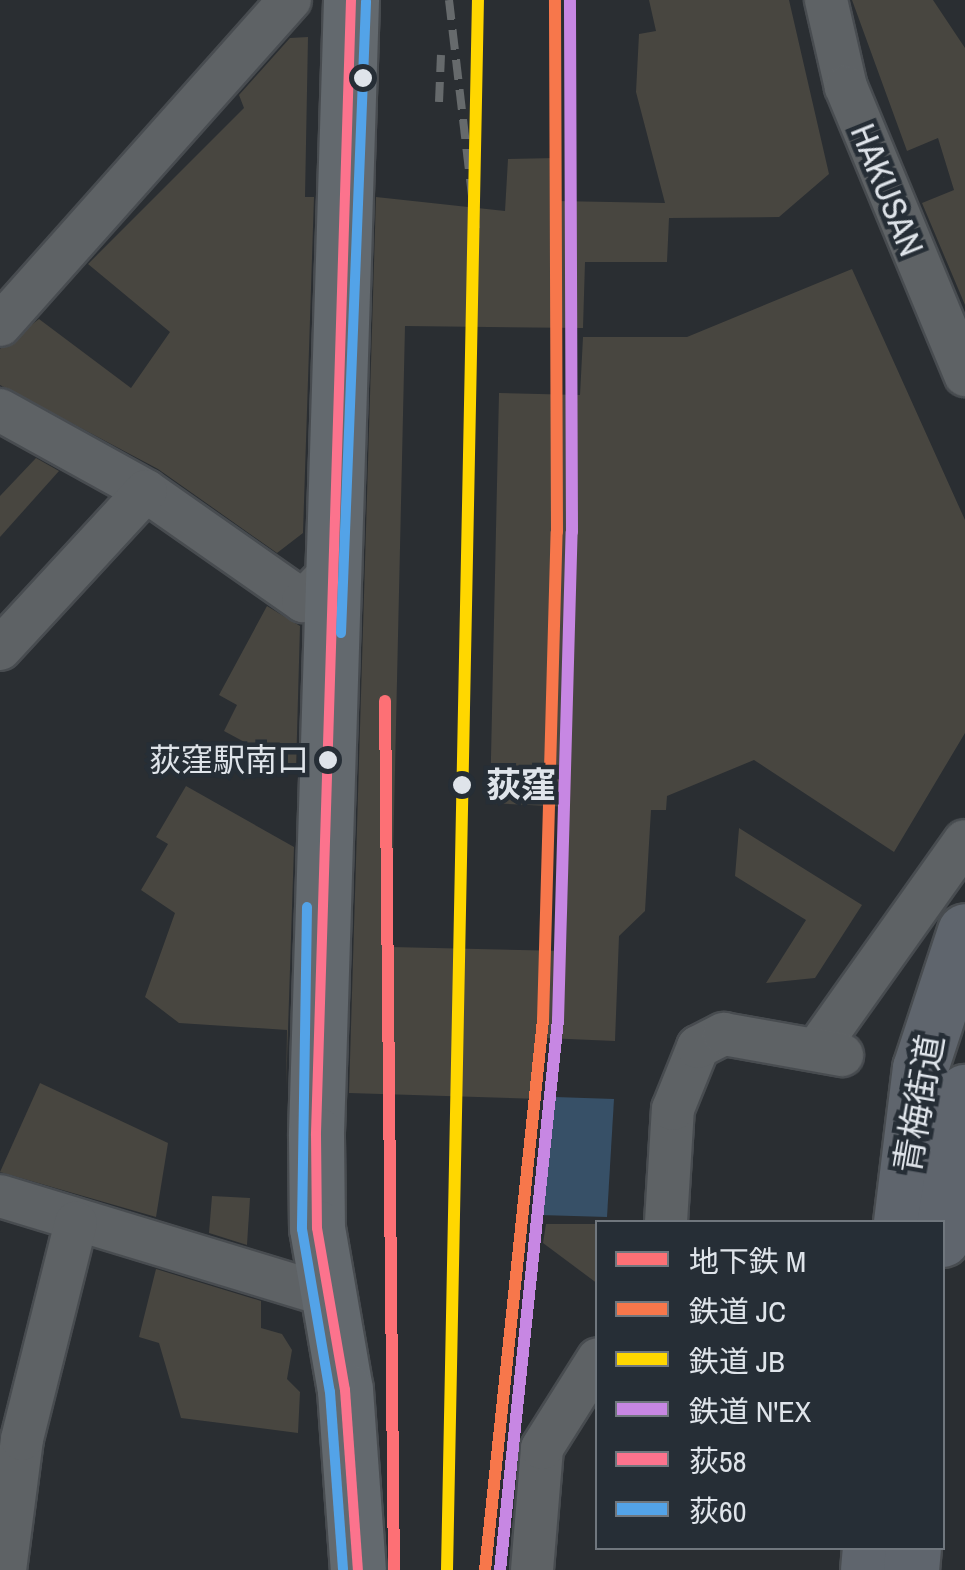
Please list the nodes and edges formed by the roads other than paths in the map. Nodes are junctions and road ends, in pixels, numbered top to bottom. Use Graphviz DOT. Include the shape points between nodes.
graph roads {
  1 [pos="290,0"];
  2 [pos="826,0"];
  3 [pos="339,4"];
  4 [pos="0,325"];
  5 [pos="965,375"];
  6 [pos="0,410"];
  7 [pos="146,491"];
  8 [pos="327,576"];
  9 [pos="0,649"];
  10 [pos="965,841"];
  11 [pos="965,931"];
  12 [pos="965,1092"];
  13 [pos="0,1196"];
  14 [pos="952,1207"];
  15 [pos="666,1220"];
  16 [pos="901,1220"];
  17 [pos="76,1223"];
  18 [pos="326,1294"];
  19 [pos="595,1364"];
  20 [pos="5,1570"];
  21 [pos="358,1570"];
  22 [pos="532,1570"];
  1 -- 4 [label="street"];
  2 -- 5 [label="street, HAKUSAN" via="846,87"];
  3 -- 8 [label="street"];
  6 -- 7 [label="street"];
  7 -- 8 [label="street" via="303,601"];
  7 -- 9 [label="street"];
  8 -- 18 [label="street" via="316,1135"];
  10 -- 15 [label="street" via="830,1052 724,1034 698,1046 673,1109"];
  11 -- 16 [label="main road, 青梅街道" via="920,1068"];
  12 -- 14 [label="main road, 青梅街道"];
  13 -- 17 [label="street"];
  17 -- 18 [label="street"];
  17 -- 20 [label="street" via="22,1439"];
  18 -- 21 [label="street" via="345,1390"];
  19 -- 22 [label="street" via="542,1448"];
}
